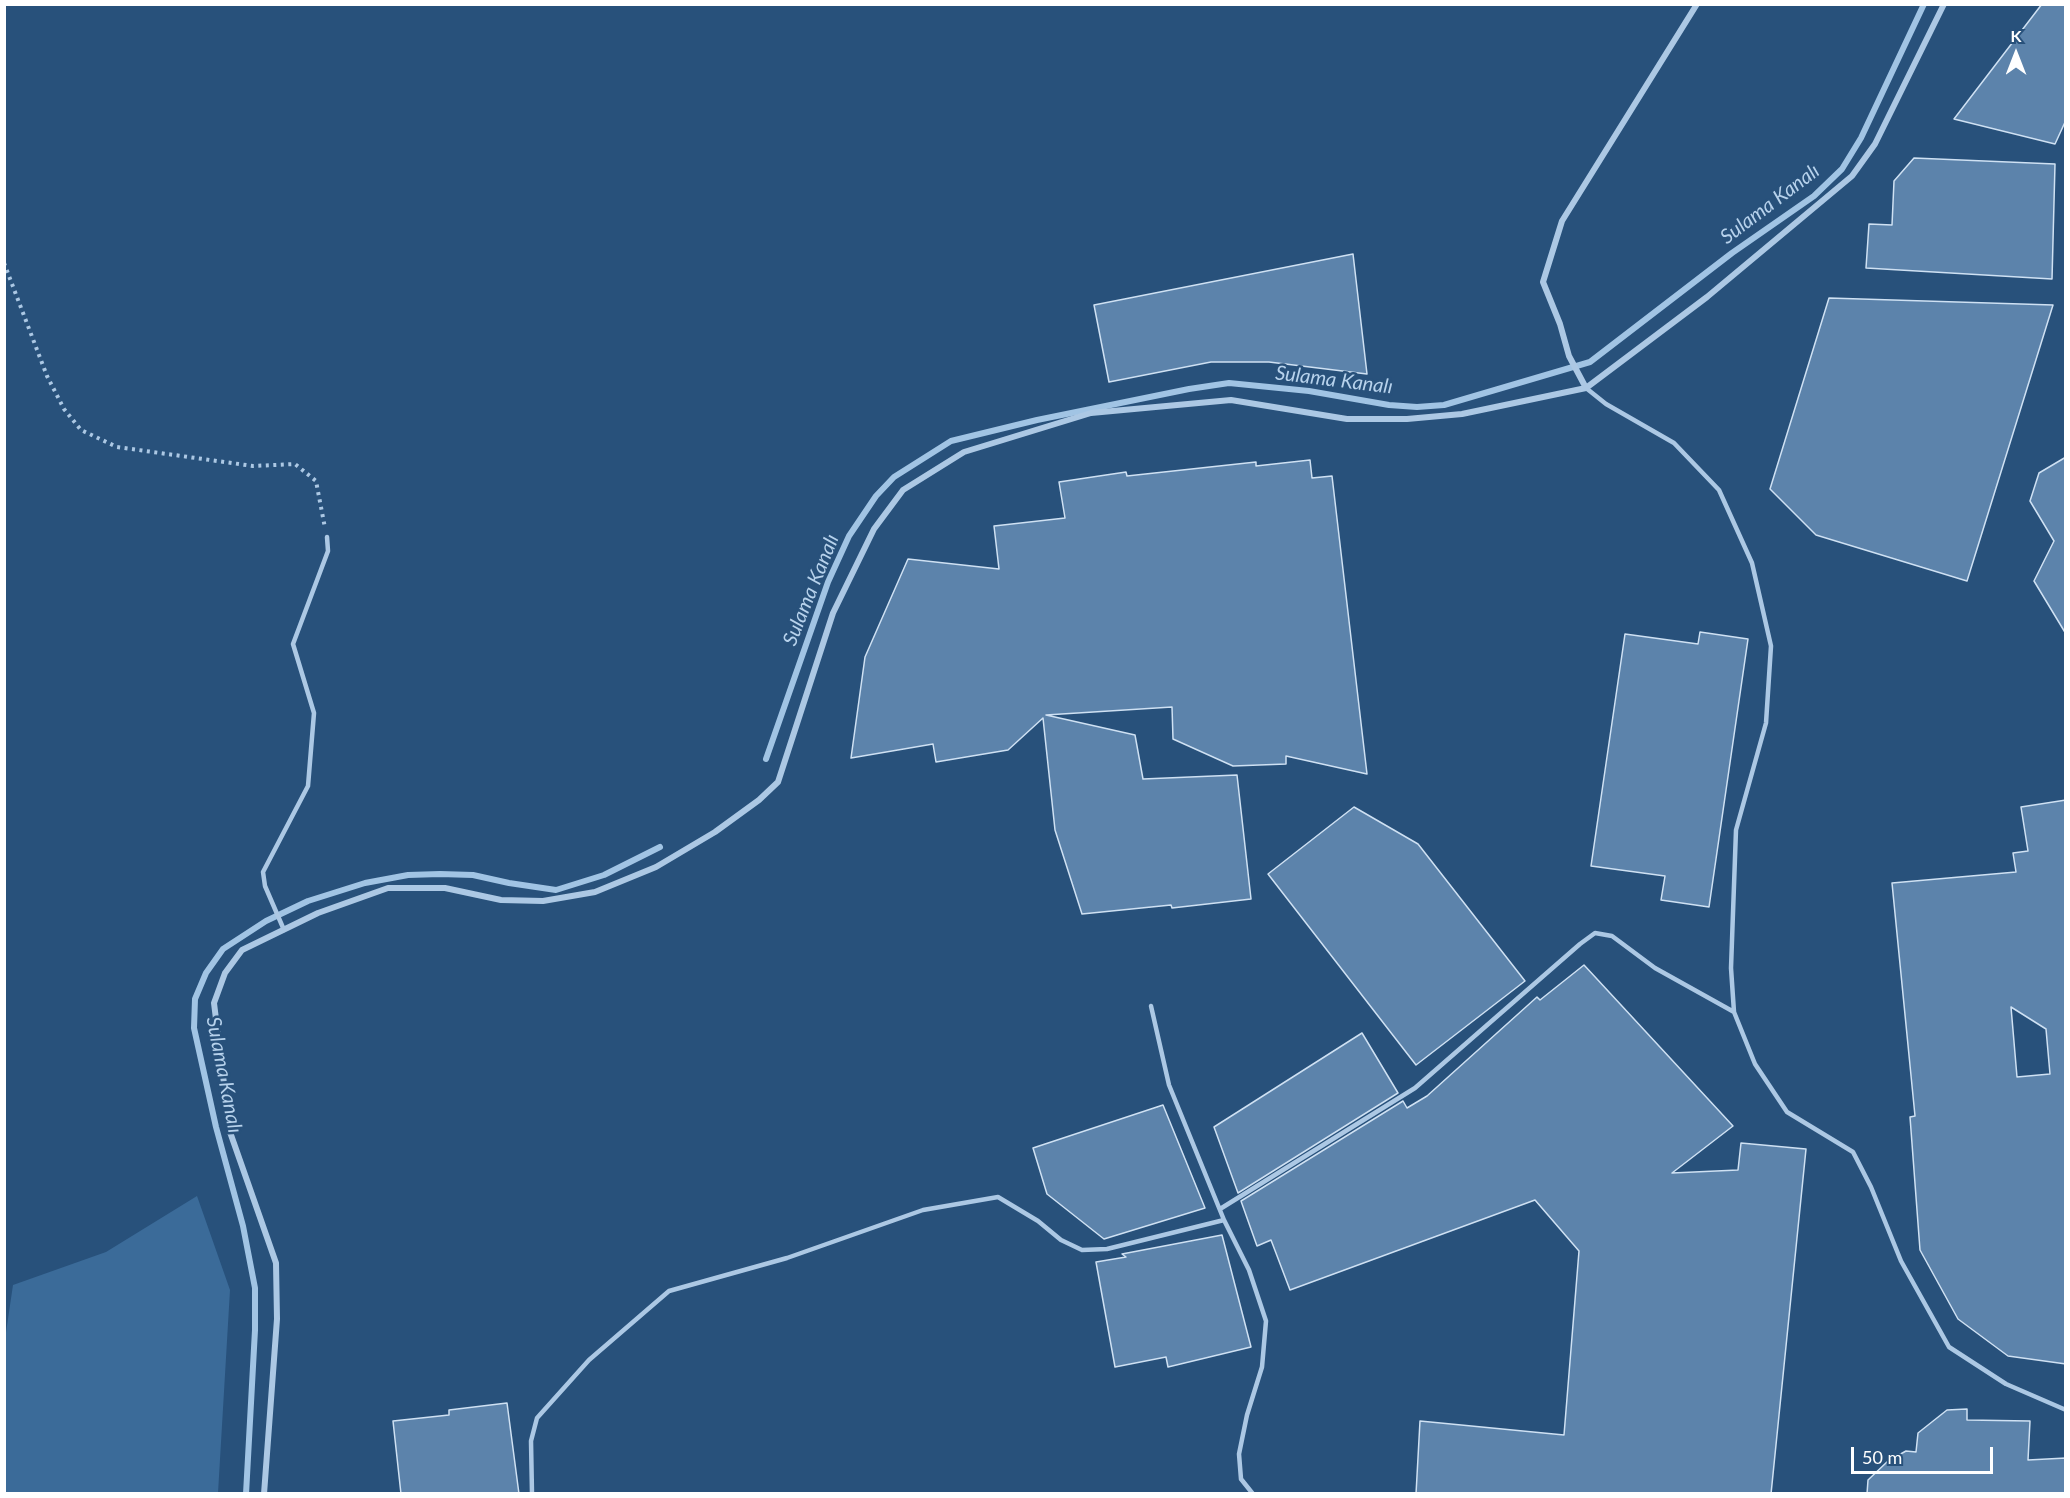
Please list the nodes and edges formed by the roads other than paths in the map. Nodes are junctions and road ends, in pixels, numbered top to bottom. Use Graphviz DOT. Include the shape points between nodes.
graph roads {
  1 [pos="1697,4"];
  2 [pos="1944,4"];
  3 [pos="1586,388"];
  4 [pos="327,537"];
  5 [pos="284,930"];
  6 [pos="1151,1006"];
  7 [pos="1734,1012"];
  8 [pos="1220,1209"];
  9 [pos="1224,1220"];
  10 [pos="2066,1410"];
  11 [pos="264,1494"];
  12 [pos="532,1494"];
  13 [pos="1253,1494"];
  1 -- 3 [label="street" via="1562,221 1543,282 1569,356"];
  2 -- 3 [label="street" via="1875,144 1852,176 1707,297"];
  3 -- 5 [label="street" via="1462,414 1407,419 1347,419 1231,400 1091,413 963,452 903,490 874,528 833,613 778,782 715,832 656,867 595,892 543,901 501,900 445,888 388,888 318,913"];
  3 -- 7 [label="lane" via="1674,443 1719,490 1752,563 1771,646 1766,723 1737,830 1731,968"];
  4 -- 5 [label="lane" via="328,551 292,644 314,713 308,786 263,872"];
  5 -- 11 [label="street" via="242,950 225,973 214,1003 230,1132 276,1263 277,1319"];
  6 -- 8 [label="lane" via="1169,1085"];
  7 -- 8 [label="lane" via="1655,968 1612,936 1595,933 1415,1088"];
  7 -- 10 [label="lane" via="1755,1065 1787,1112 1853,1152 1901,1261 1949,1347 2006,1384"];
  8 -- 9 [label="lane"];
  9 -- 12 [label="lane" via="1107,1249 1082,1250 998,1197 923,1210 787,1258 669,1291 589,1360 537,1418 531,1441"];
  9 -- 13 [label="lane" via="1249,1270 1266,1322 1262,1366 1239,1454 1241,1479"];
}
